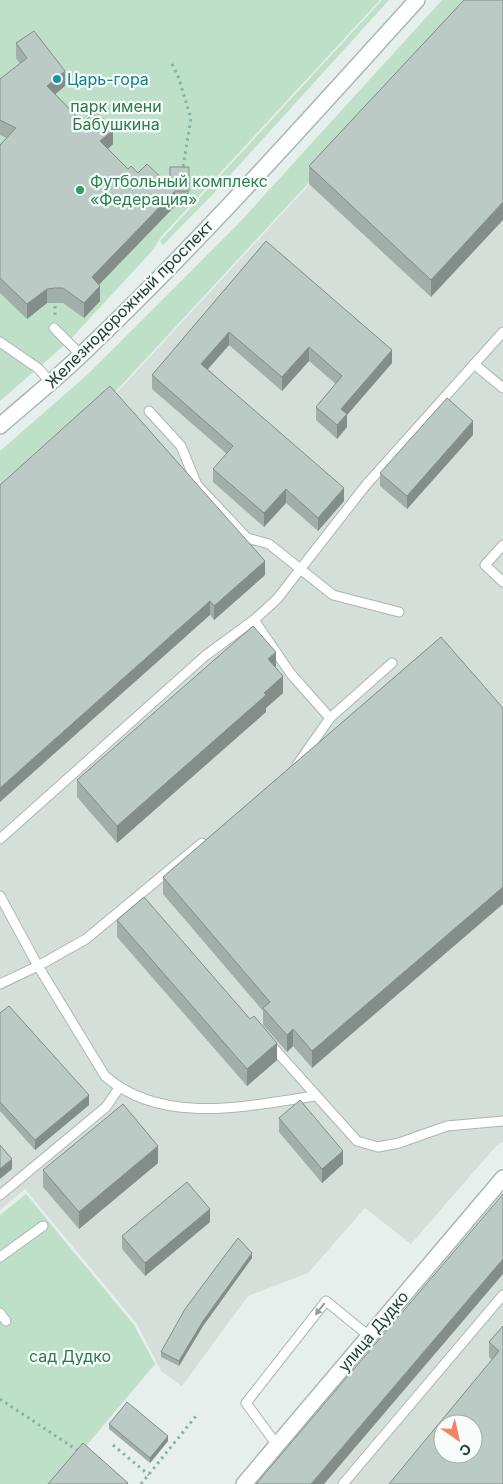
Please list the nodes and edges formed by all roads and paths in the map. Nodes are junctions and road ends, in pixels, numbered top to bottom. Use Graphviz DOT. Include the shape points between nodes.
graph roads {
  1 [pos="417,0"];
  2 [pos="172,64"];
  3 [pos="183,167"];
  4 [pos="54,328"];
  5 [pos="503,332"];
  6 [pos="0,342"];
  7 [pos="81,355"];
  8 [pos="474,364"];
  9 [pos="50,382"];
  10 [pos="503,388"];
  11 [pos="149,411"];
  12 [pos="0,426"];
  13 [pos="503,545"];
  14 [pos="300,570"];
  15 [pos="503,582"];
  16 [pos="399,612"];
  17 [pos="254,620"];
  18 [pos="392,663"];
  19 [pos="330,718"];
  20 [pos="288,773"];
  21 [pos="0,839"];
  22 [pos="207,840"];
  23 [pos="140,895"];
  24 [pos="0,896"];
  25 [pos="146,902"];
  26 [pos="38,966"];
  27 [pos="0,984"];
  28 [pos="263,1036"];
  29 [pos="118,1088"];
  30 [pos="315,1096"];
  31 [pos="503,1121"];
  32 [pos="503,1178"];
  33 [pos="0,1195"];
  34 [pos="43,1226"];
  35 [pos="0,1257"];
  36 [pos="503,1295"];
  37 [pos="369,1336"];
  38 [pos="0,1399"];
  39 [pos="196,1416"];
  40 [pos="112,1445"];
  41 [pos="276,1445"];
  42 [pos="88,1454"];
  43 [pos="149,1475"];
  44 [pos="141,1484"];
  45 [pos="244,1484"];
  46 [pos="343,1484"];
  1 -- 7 [label="street, Железнодорожный проспект" via="224,210"];
  2 -- 3 [label="path" via="191,118"];
  4 -- 7 [label="lane"];
  5 -- 8 [label="lane"];
  6 -- 9 [label="lane" via="39,369"];
  7 -- 9 [label="street, Железнодорожный проспект"];
  8 -- 10 [label="lane"];
  8 -- 14 [label="lane" via="366,485"];
  9 -- 12 [label="street, Железнодорожный проспект"];
  11 -- 14 [label="lane" via="181,446 197,485 246,538 268,544"];
  13 -- 15 [label="lane" via="485,565"];
  14 -- 16 [label="lane" via="333,595"];
  14 -- 17 [label="lane" via="277,599"];
  17 -- 19 [label="lane" via="291,674"];
  17 -- 21 [label="lane" via="205,656"];
  18 -- 19 [label="lane"];
  19 -- 20 [label="lane"];
  22 -- 23 [label="lane"];
  23 -- 25 [label="lane"];
  23 -- 26 [label="lane" via="86,939"];
  24 -- 26 [label="lane"];
  26 -- 27 [label="lane"];
  26 -- 29 [label="lane" via="105,1076"];
  28 -- 30 [label="lane"];
  29 -- 30 [label="lane" via="158,1102 192,1108 229,1108"];
  29 -- 33 [label="lane" via="106,1107"];
  30 -- 31 [label="lane" via="357,1141 378,1147 447,1126"];
  32 -- 37 [label="street, улица Дудко"];
  34 -- 35 [label="lane"];
  36 -- 46 [label="lane"];
  37 -- 41 [label="street, улица Дудко"];
  37 -- 41 [label="lane, one-way" via="326,1301 246,1402"];
  38 -- 42 [label="path" via="79,1452"];
  39 -- 43 [label="path"];
  40 -- 43 [label="path"];
  41 -- 45 [label="street, улица Дудко"];
  43 -- 44 [label="path"];
}
